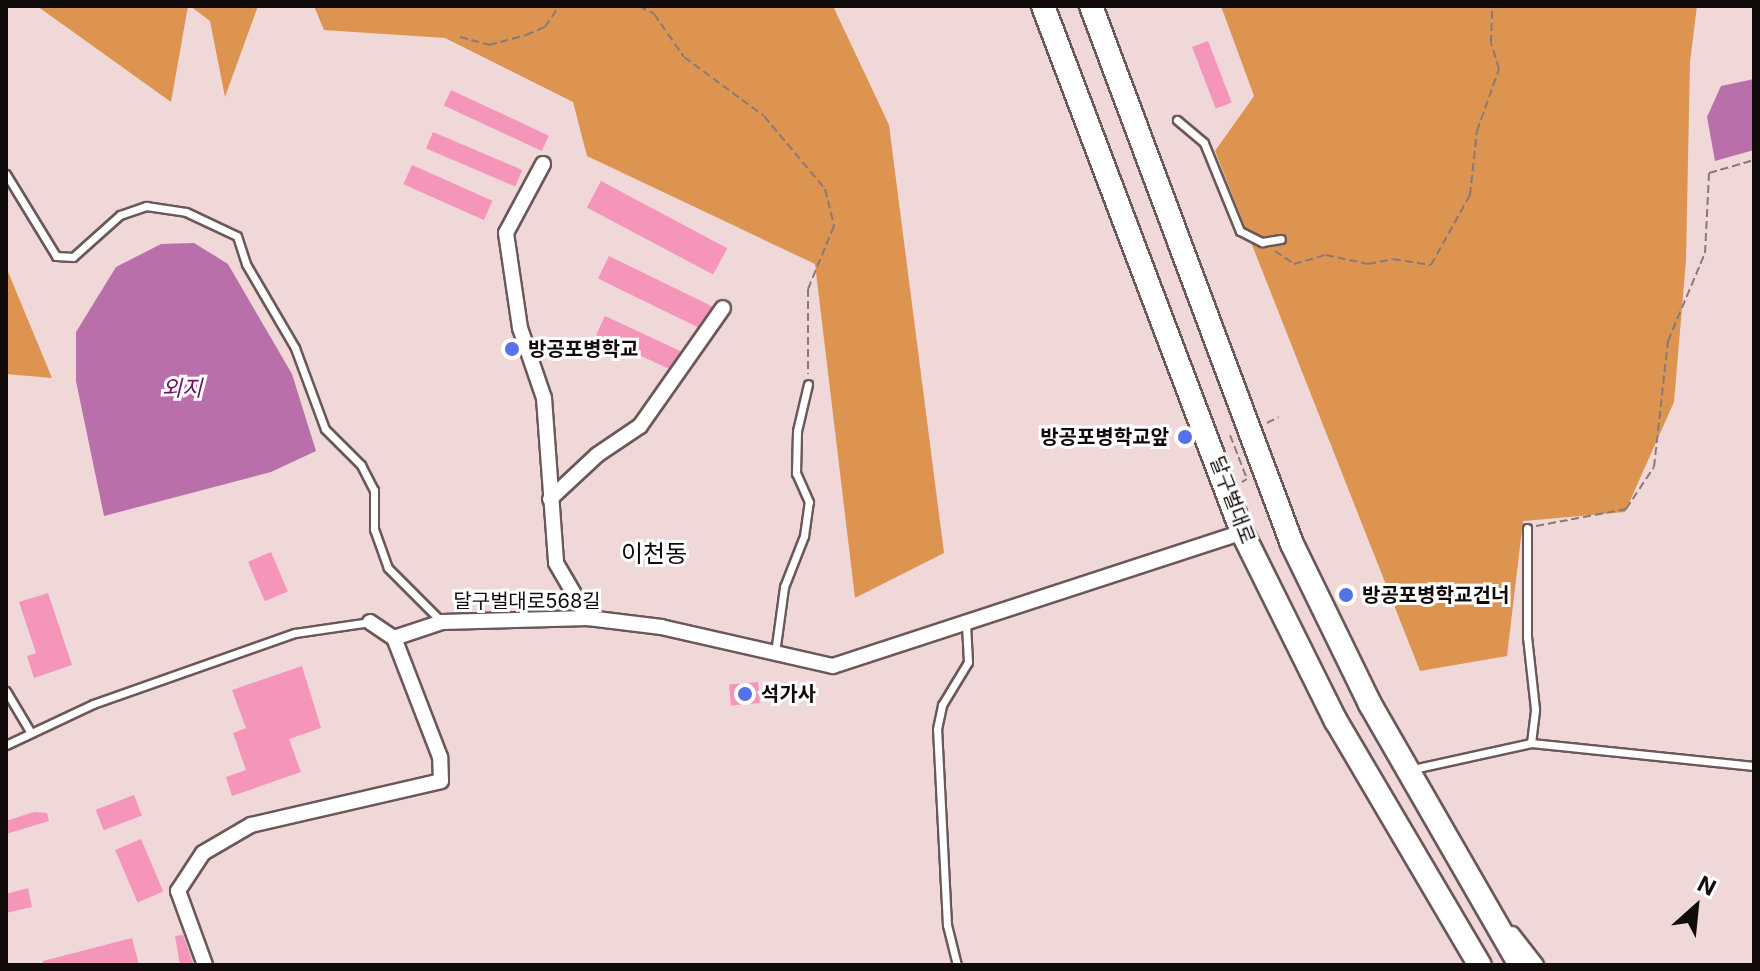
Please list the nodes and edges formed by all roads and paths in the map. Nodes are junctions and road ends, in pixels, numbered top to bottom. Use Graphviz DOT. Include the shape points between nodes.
graph roads {
  1 [pos="559,6"];
  2 [pos="639,6"];
  3 [pos="1043,6"];
  4 [pos="1091,6"];
  5 [pos="1492,6"];
  6 [pos="460,37"];
  7 [pos="1177,120"];
  8 [pos="1754,160"];
  9 [pos="543,164"];
  10 [pos="6,174"];
  11 [pos="1281,239"];
  12 [pos="1262,242"];
  13 [pos="723,308"];
  14 [pos="808,384"];
  15 [pos="550,499"];
  16 [pos="1527,528"];
  17 [pos="1242,532"];
  18 [pos="588,618"];
  19 [pos="370,622"];
  20 [pos="442,622"];
  21 [pos="966,623"];
  22 [pos="394,638"];
  23 [pos="775,653"];
  24 [pos="6,691"];
  25 [pos="31,733"];
  26 [pos="1531,743"];
  27 [pos="6,745"];
  28 [pos="1754,766"];
  29 [pos="1408,772"];
  30 [pos="1465,873"];
  31 [pos="205,965"];
  32 [pos="957,965"];
  33 [pos="1480,965"];
  34 [pos="1520,965"];
  35 [pos="1536,965"];
  1 -- 6 [label="path" via="545,27 526,35 489,45"];
  2 -- 14 [label="path" via="654,14 684,57 764,116 825,189 834,226 808,289"];
  3 -- 17 [label="main road, 달구벌대로"];
  4 -- 29 [label="main road, 달구벌대로" via="1292,544"];
  5 -- 12 [label="path" via="1491,43 1499,69 1477,131 1470,195 1431,265 1393,259 1368,264 1326,255 1294,264"];
  7 -- 12 [label="lane" via="1204,143 1240,231"];
  8 -- 16 [label="path" via="1709,173 1705,253 1668,341 1654,467 1626,509"];
  9 -- 15 [label="street" via="506,233 520,328 544,398"];
  10 -- 20 [label="lane, 달구벌대로568길" via="56,256 73,257 120,215 146,206 186,212 237,236 246,264 295,348 325,429 361,465 374,490 374,529 388,568"];
  11 -- 12 [label="lane"];
  13 -- 15 [label="street" via="640,426 597,455"];
  14 -- 23 [label="lane" via="797,431 796,473 809,502 804,536 784,587"];
  15 -- 18 [label="street" via="556,563"];
  16 -- 26 [label="lane" via="1527,637 1535,709"];
  17 -- 21 [label="street, 달구벌대로568길"];
  17 -- 33 [label="main road, 달구벌대로" via="1336,721"];
  18 -- 20 [label="street, 달구벌대로568길"];
  18 -- 23 [label="street, 달구벌대로568길" via="661,627"];
  19 -- 22 [label="street"];
  19 -- 25 [label="lane" via="295,633 93,704"];
  20 -- 22 [label="street"];
  21 -- 23 [label="street, 달구벌대로568길" via="833,666"];
  21 -- 32 [label="lane" via="968,662 942,705 937,729 947,925"];
  22 -- 31 [label="street" via="440,757 441,781 251,825 203,853 178,891"];
  24 -- 25 [label="lane"];
  25 -- 27 [label="lane"];
  26 -- 28 [label="lane"];
  26 -- 29 [label="lane" via="1424,763"];
  29 -- 30 [label="main road, 달구벌대로"];
  30 -- 34 [label="main road, 달구벌대로"];
  30 -- 35 [label="street"];
}
